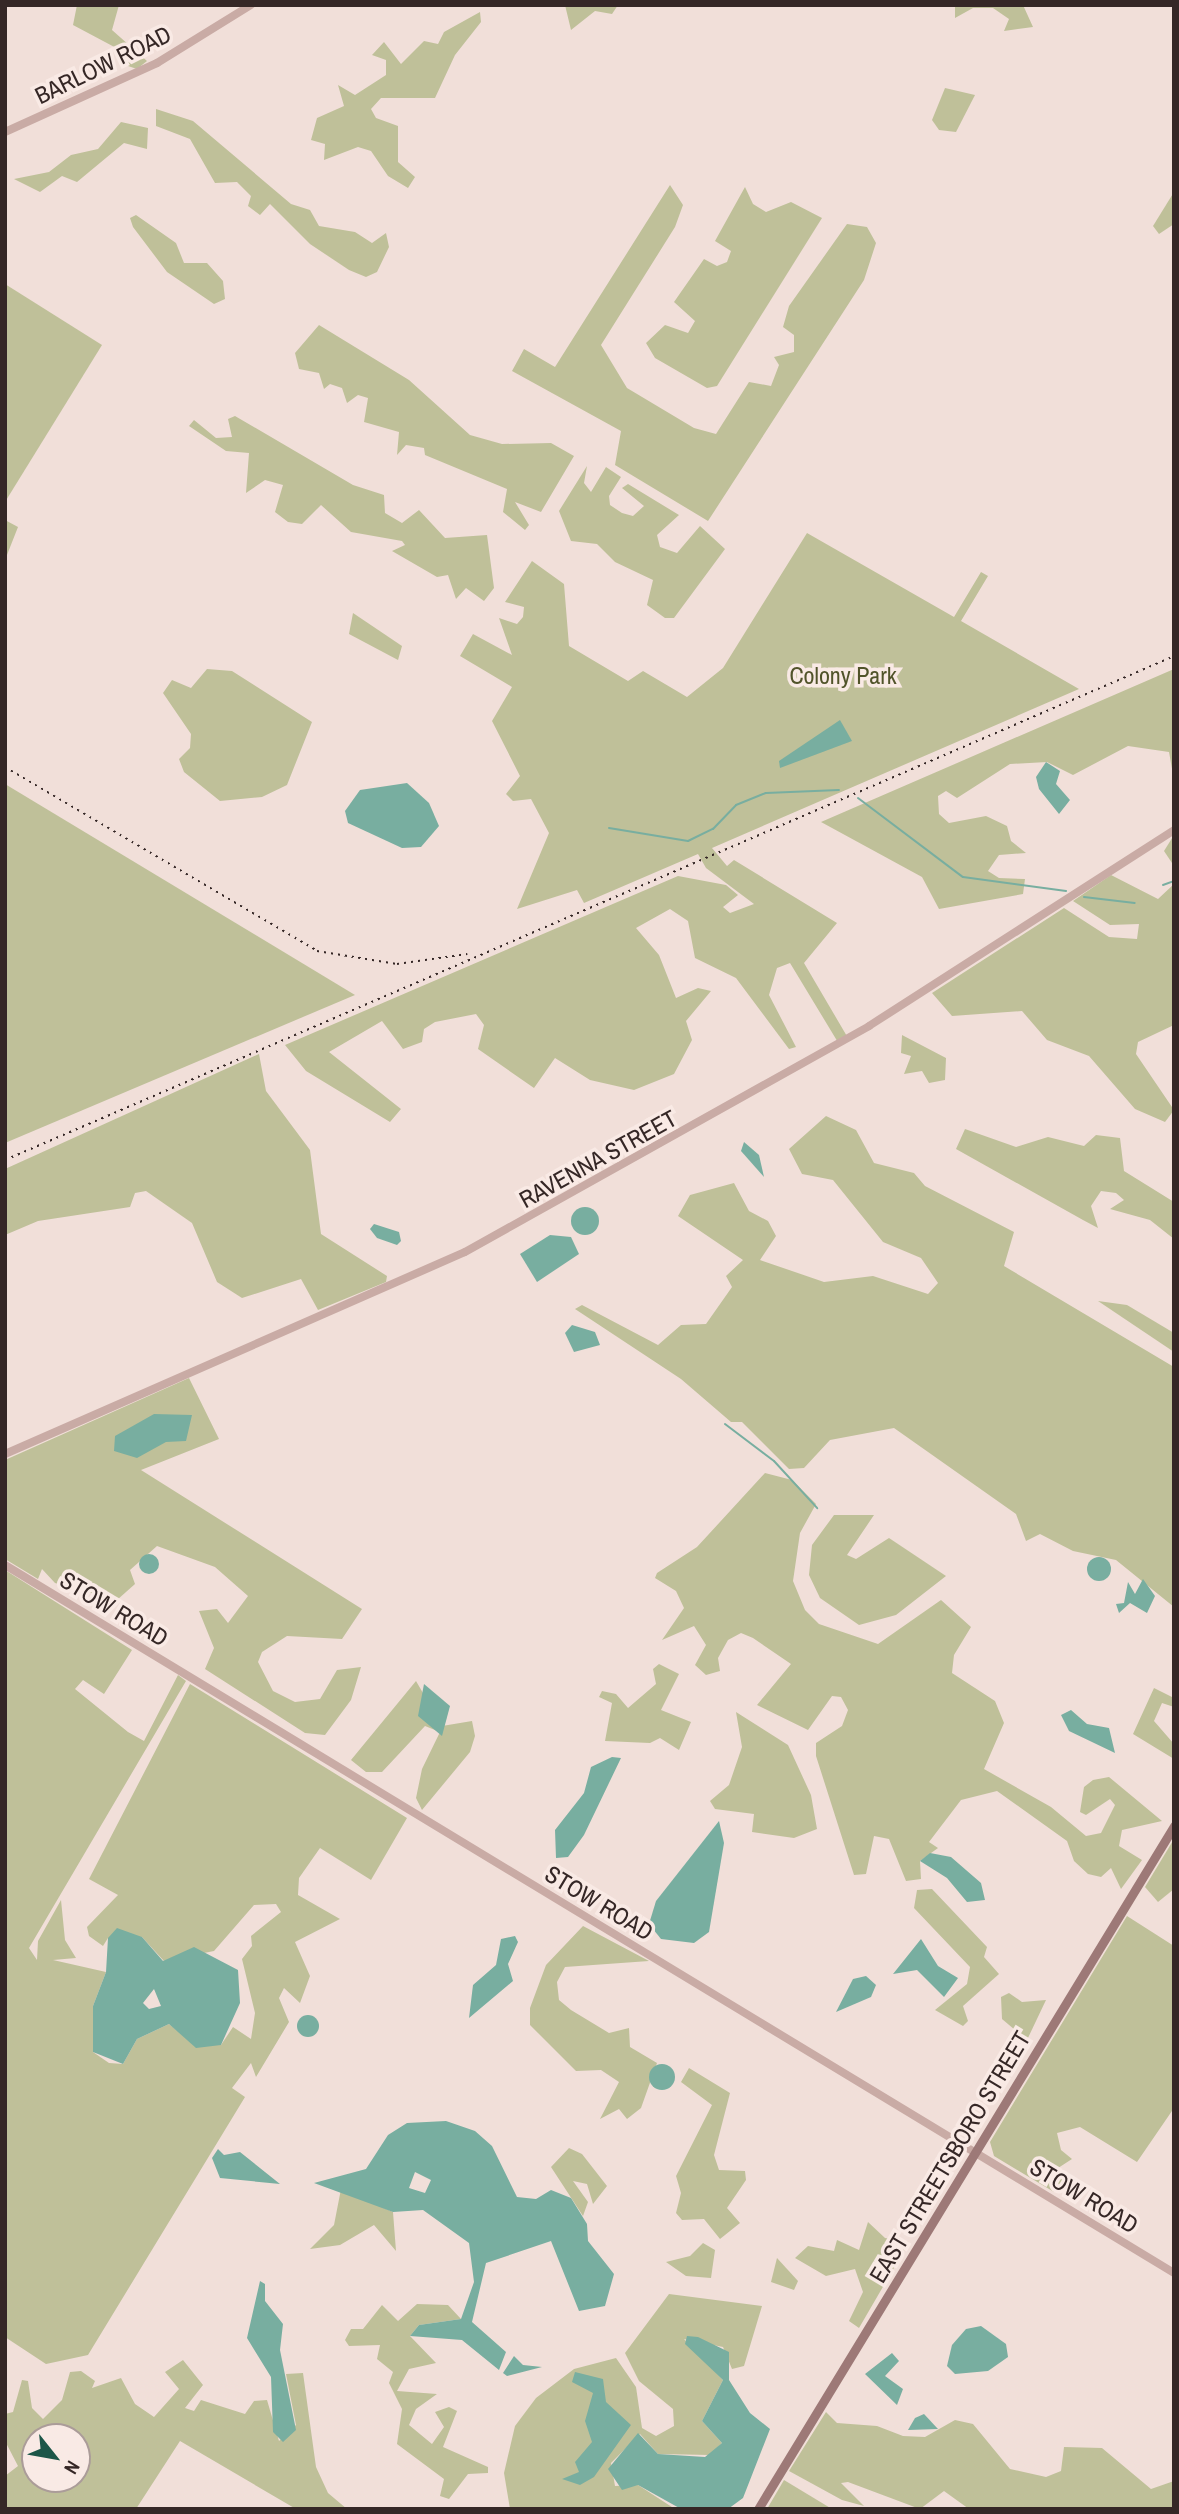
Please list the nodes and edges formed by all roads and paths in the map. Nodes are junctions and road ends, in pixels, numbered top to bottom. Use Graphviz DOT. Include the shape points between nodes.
graph roads {
  1 [pos="251,5"];
  2 [pos="5,132"];
  3 [pos="1174,830"];
  4 [pos="5,1454"];
  5 [pos="5,1565"];
  6 [pos="1174,1826"];
  7 [pos="975,2152"];
  8 [pos="1174,2273"];
  9 [pos="758,2509"];
  1 -- 2 [label="street, BARLOW ROAD" via="157,63"];
  3 -- 4 [label="street, RAVENNA STREET" via="869,1026 465,1253"];
  5 -- 7 [label="street, STOW ROAD"];
  6 -- 7 [label="main road, EAST STREETSBORO STREET"];
  7 -- 8 [label="street, STOW ROAD"];
  7 -- 9 [label="main road, EAST STREETSBORO STREET"];
}
